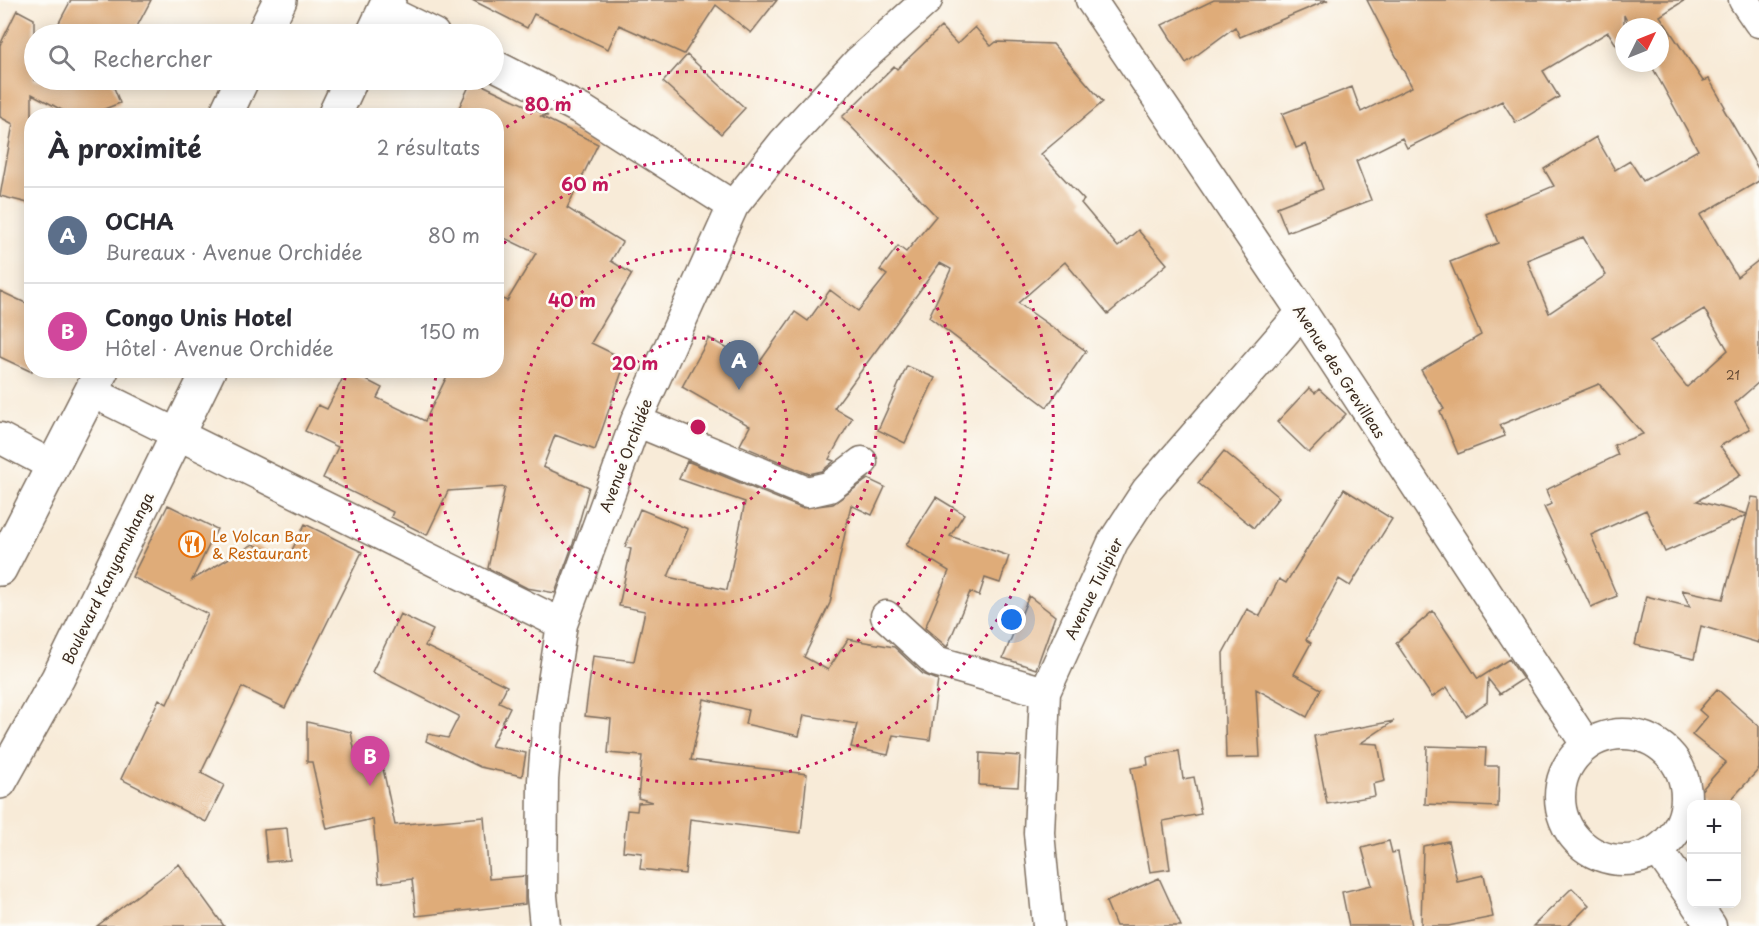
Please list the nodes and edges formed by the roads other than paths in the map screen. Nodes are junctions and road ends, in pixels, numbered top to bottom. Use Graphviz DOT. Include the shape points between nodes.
graph roads {
  1 [pos="280,0"];
  2 [pos="927,0"];
  3 [pos="1091,0"];
  4 [pos="1744,0"];
  5 [pos="383,15"];
  6 [pos="1759,22"];
  7 [pos="268,24"];
  8 [pos="407,24"];
  9 [pos="504,70"];
  10 [pos="237,90"];
  11 [pos="346,90"];
  12 [pos="229,108"];
  13 [pos="338,108"];
  14 [pos="734,206"];
  15 [pos="1302,312"];
  16 [pos="205,378"];
  17 [pos="97,381"];
  18 [pos="636,421"];
  19 [pos="177,436"];
  20 [pos="0,438"];
  21 [pos="862,462"];
  22 [pos="53,466"];
  23 [pos="0,569"];
  24 [pos="886,616"];
  25 [pos="562,624"];
  26 [pos="1045,692"];
  27 [pos="1586,744"];
  28 [pos="0,782"];
  29 [pos="1658,850"];
  30 [pos="1687,891"];
  31 [pos="1699,908"];
  32 [pos="545,926"];
  33 [pos="1048,926"];
  34 [pos="1711,926"];
  1 -- 7 [label="main road"];
  2 -- 14 [label="street, Avenue Orchidée" via="858,62 783,143"];
  3 -- 15 [label="street, Avenue des Grevilleas"];
  4 -- 6 [label="street"];
  5 -- 8 [label="street"];
  9 -- 14 [label="street" via="584,111"];
  10 -- 12 [label="main road"];
  11 -- 13 [label="main road"];
  14 -- 18 [label="street, Avenue Orchidée"];
  15 -- 26 [label="street, Avenue Tulipier" via="1147,490 1113,542"];
  15 -- 27 [label="street, Avenue des Grevilleas"];
  16 -- 19 [label="main road, Boulevard Kanyamuhanga"];
  17 -- 19 [label="street"];
  17 -- 22 [label="main road"];
  18 -- 21 [label="street" via="807,492 830,487"];
  18 -- 25 [label="street, Avenue Orchidée"];
  19 -- 25 [label="street"];
  19 -- 28 [label="main road, Boulevard Kanyamuhanga" via="58,678"];
  20 -- 22 [label="street"];
  22 -- 23 [label="main road"];
  24 -- 26 [label="street" via="935,661"];
  25 -- 32 [label="street, Avenue Orchidée" via="543,780"];
  26 -- 33 [label="street, Avenue Tulipier" via="1039,833"];
  27 -- 29 [label="street" via="1571,759 1561,779 1559,801 1565,823 1577,841 1595,854 1616,861 1638,859"];
  27 -- 29 [label="street" via="1625,733 1644,736 1662,746 1676,761 1687,799 1683,819 1673,837"];
  29 -- 30 [label="street"];
  31 -- 34 [label="street"];
}
